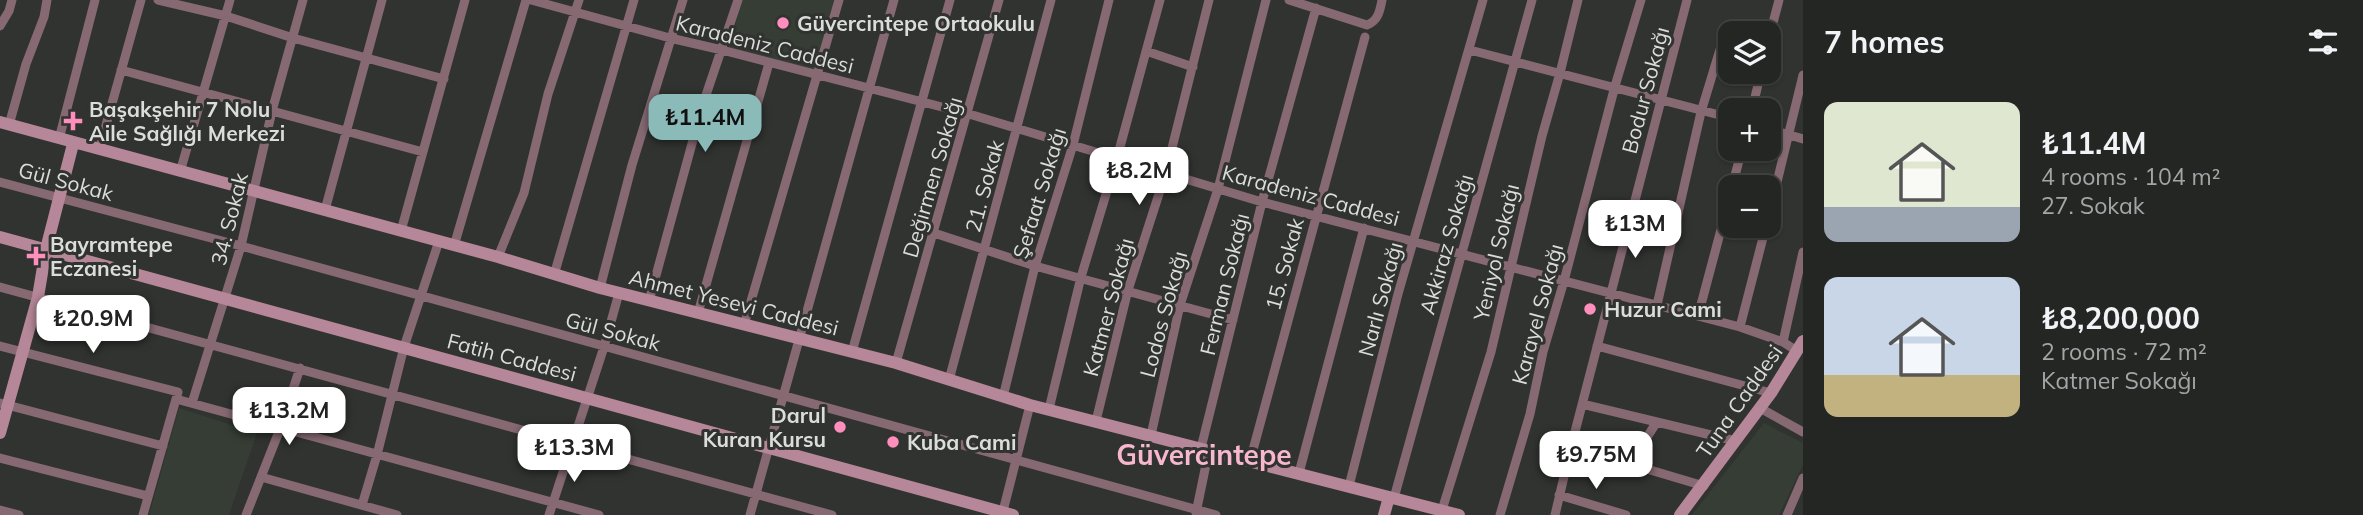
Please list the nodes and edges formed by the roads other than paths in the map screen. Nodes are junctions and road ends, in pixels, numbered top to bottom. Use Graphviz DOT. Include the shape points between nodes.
graph roads {
  1 [pos="12,0"];
  2 [pos="47,0"];
  3 [pos="95,0"];
  4 [pos="141,0"];
  5 [pos="158,0"];
  6 [pos="230,0"];
  7 [pos="303,0"];
  8 [pos="382,0"];
  9 [pos="465,0"];
  10 [pos="529,0"];
  11 [pos="579,0"];
  12 [pos="634,0"];
  13 [pos="683,0"];
  14 [pos="738,0"];
  15 [pos="839,0"];
  16 [pos="894,0"];
  17 [pos="950,0"];
  18 [pos="999,0"];
  19 [pos="1051,0"];
  20 [pos="1109,0"];
  21 [pos="1160,0"];
  22 [pos="1209,0"];
  23 [pos="1266,0"];
  24 [pos="1289,0"];
  25 [pos="1382,0"];
  26 [pos="1483,0"];
  27 [pos="1532,0"];
  28 [pos="1578,0"];
  29 [pos="1641,0"];
  30 [pos="1687,0"];
  31 [pos="1779,0"];
  32 [pos="1316,8"];
  33 [pos="576,11"];
  34 [pos="226,16"];
  35 [pos="1773,21"];
  36 [pos="0,26"];
  37 [pos="626,26"];
  38 [pos="1365,37"];
  39 [pos="293,38"];
  40 [pos="670,38"];
  41 [pos="722,50"];
  42 [pos="1470,50"];
  43 [pos="1146,51"];
  44 [pos="1718,57"];
  45 [pos="368,58"];
  46 [pos="1516,61"];
  47 [pos="769,63"];
  48 [pos="1193,67"];
  49 [pos="121,70"];
  50 [pos="1560,73"];
  51 [pos="817,75"];
  52 [pos="1803,75"];
  53 [pos="444,79"];
  54 [pos="1615,86"];
  55 [pos="870,89"];
  56 [pos="204,94"];
  57 [pos="922,101"];
  58 [pos="1661,101"];
  59 [pos="272,111"];
  60 [pos="1702,111"];
  61 [pos="969,114"];
  62 [pos="1718,115"];
  63 [pos="4,124"];
  64 [pos="1018,129"];
  65 [pos="346,132"];
  66 [pos="1781,132"];
  67 [pos="1790,135"];
  68 [pos="59,139"];
  69 [pos="1803,139"];
  70 [pos="73,144"];
  71 [pos="1073,145"];
  72 [pos="99,149"];
  73 [pos="423,152"];
  74 [pos="1117,158"];
  75 [pos="180,172"];
  76 [pos="1166,172"];
  77 [pos="1780,175"];
  78 [pos="0,182"];
  79 [pos="1218,189"];
  80 [pos="254,191"];
  81 [pos="59,197"];
  82 [pos="1262,202"];
  83 [pos="325,210"];
  84 [pos="1315,216"];
  85 [pos="1364,228"];
  86 [pos="401,231"];
  87 [pos="934,233"];
  88 [pos="0,237"];
  89 [pos="1719,238"];
  90 [pos="1763,238"];
  91 [pos="1414,240"];
  92 [pos="439,241"];
  93 [pos="241,246"];
  94 [pos="454,246"];
  95 [pos="985,248"];
  96 [pos="46,249"];
  97 [pos="1803,252"];
  98 [pos="1461,255"];
  99 [pos="498,257"];
  100 [pos="1035,266"];
  101 [pos="1511,267"];
  102 [pos="554,275"];
  103 [pos="1081,277"];
  104 [pos="1564,281"];
  105 [pos="0,286"];
  106 [pos="600,288"];
  107 [pos="1128,290"];
  108 [pos="619,293"];
  109 [pos="1611,293"];
  110 [pos="419,295"];
  111 [pos="38,297"];
  112 [pos="226,298"];
  113 [pos="649,301"];
  114 [pos="1180,305"];
  115 [pos="1657,305"];
  116 [pos="698,313"];
  117 [pos="1698,316"];
  118 [pos="1233,320"];
  119 [pos="744,325"];
  120 [pos="1740,327"];
  121 [pos="798,338"];
  122 [pos="1783,342"];
  123 [pos="209,345"];
  124 [pos="0,346"];
  125 [pos="404,346"];
  126 [pos="1597,346"];
  127 [pos="1800,346"];
  128 [pos="604,347"];
  129 [pos="22,352"];
  130 [pos="852,352"];
  131 [pos="896,363"];
  132 [pos="300,368"];
  133 [pos="949,380"];
  134 [pos="393,393"];
  135 [pos="1771,393"];
  136 [pos="177,395"];
  137 [pos="785,395"];
  138 [pos="587,397"];
  139 [pos="1003,397"];
  140 [pos="192,403"];
  141 [pos="4,404"];
  142 [pos="1582,404"];
  143 [pos="1030,405"];
  144 [pos="1760,408"];
  145 [pos="1049,410"];
  146 [pos="1096,421"];
  147 [pos="1657,423"];
  148 [pos="280,429"];
  149 [pos="1803,432"];
  150 [pos="0,433"];
  151 [pos="1150,436"];
  152 [pos="1736,441"];
  153 [pos="571,443"];
  154 [pos="163,446"];
  155 [pos="769,447"];
  156 [pos="1205,449"];
  157 [pos="1570,451"];
  158 [pos="377,455"];
  159 [pos="0,458"];
  160 [pos="1015,459"];
  161 [pos="1250,461"];
  162 [pos="1630,464"];
  163 [pos="1298,473"];
  164 [pos="261,477"];
  165 [pos="1803,478"];
  166 [pos="1349,486"];
  167 [pos="1704,486"];
  168 [pos="1559,495"];
  169 [pos="148,496"];
  170 [pos="756,496"];
  171 [pos="1392,497"];
  172 [pos="553,501"];
  173 [pos="362,505"];
  174 [pos="0,510"];
  175 [pos="1442,510"];
  176 [pos="1197,513"];
  177 [pos="1006,514"];
  178 [pos="19,515"];
  179 [pos="143,515"];
  180 [pos="246,515"];
  181 [pos="397,515"];
  182 [pos="549,515"];
  183 [pos="600,515"];
  184 [pos="750,515"];
  185 [pos="832,515"];
  186 [pos="1216,515"];
  187 [pos="1384,515"];
  188 [pos="1459,515"];
  189 [pos="1500,515"];
  190 [pos="1555,515"];
  191 [pos="1626,515"];
  192 [pos="1680,515"];
  193 [pos="1787,515"];
  1 -- 36 [label="street"];
  2 -- 63 [label="street"];
  3 -- 68 [label="street"];
  4 -- 49 [label="street"];
  5 -- 34 [label="street"];
  6 -- 34 [label="street"];
  7 -- 39 [label="street, 34. Sokak"];
  8 -- 45 [label="street"];
  9 -- 53 [label="street"];
  10 -- 33 [label="street, Karadeniz Caddesi"];
  10 -- 94 [label="street"];
  11 -- 33 [label="street"];
  12 -- 37 [label="street"];
  13 -- 40 [label="street"];
  14 -- 41 [label="street"];
  15 -- 51 [label="street"];
  16 -- 55 [label="street"];
  17 -- 57 [label="street"];
  18 -- 61 [label="street, Değirmen Sokağı"];
  19 -- 64 [label="street, 21. Sokak"];
  20 -- 71 [label="street, Şefaat Sokağı"];
  21 -- 43 [label="street"];
  22 -- 48 [label="street, Katmer Sokağı"];
  23 -- 79 [label="street, Lodos Sokağı"];
  24 -- 32 [label="street"];
  25 -- 32 [label="street" via="1379,15 1367,25"];
  26 -- 42 [label="street, Narlı Sokağı"];
  27 -- 46 [label="street, Akkiraz Sokağı"];
  28 -- 50 [label="street, Yeniyol Sokağı"];
  29 -- 54 [label="street, Karayel Sokağı"];
  30 -- 58 [label="street, Bodur Sokağı"];
  31 -- 35 [label="street"];
  32 -- 82 [label="street, Ferman Sokağı"];
  33 -- 37 [label="street, Karadeniz Caddesi"];
  33 -- 99 [label="street" via="548,94 524,193"];
  34 -- 39 [label="street"];
  34 -- 56 [label="street"];
  37 -- 40 [label="street, Karadeniz Caddesi"];
  37 -- 102 [label="street"];
  38 -- 84 [label="street, 15. Sokak"];
  39 -- 45 [label="street"];
  39 -- 59 [label="street, 34. Sokak"];
  40 -- 41 [label="street, Karadeniz Caddesi"];
  40 -- 106 [label="street"];
  41 -- 47 [label="street, Karadeniz Caddesi"];
  41 -- 113 [label="street"];
  42 -- 46 [label="street"];
  42 -- 91 [label="street, Narlı Sokağı"];
  43 -- 48 [label="street"];
  43 -- 74 [label="street"];
  44 -- 60 [label="street"];
  45 -- 53 [label="street"];
  45 -- 65 [label="street"];
  46 -- 50 [label="street"];
  46 -- 98 [label="street, Akkiraz Sokağı"];
  47 -- 51 [label="street, Karadeniz Caddesi"];
  47 -- 116 [label="street"];
  48 -- 76 [label="street, Katmer Sokağı"];
  49 -- 56 [label="street"];
  49 -- 72 [label="street"];
  50 -- 54 [label="street"];
  50 -- 101 [label="street, Yeniyol Sokağı"];
  51 -- 55 [label="street, Karadeniz Caddesi"];
  51 -- 119 [label="street"];
  52 -- 67 [label="street"];
  53 -- 73 [label="street"];
  54 -- 58 [label="street"];
  54 -- 104 [label="street, Karayel Sokağı"];
  55 -- 57 [label="street, Karadeniz Caddesi"];
  55 -- 121 [label="street"];
  56 -- 59 [label="street"];
  56 -- 75 [label="street"];
  57 -- 61 [label="street, Karadeniz Caddesi"];
  57 -- 130 [label="street"];
  58 -- 60 [label="street"];
  58 -- 109 [label="street, Bodur Sokağı"];
  59 -- 65 [label="street"];
  59 -- 80 [label="street, 34. Sokak"];
  60 -- 62 [label="street"];
  60 -- 115 [label="street"];
  61 -- 64 [label="street, Karadeniz Caddesi"];
  61 -- 87 [label="street, Değirmen Sokağı"];
  63 -- 68 [label="main road, Ahmet Yesevi Caddesi"];
  64 -- 71 [label="street, Karadeniz Caddesi"];
  64 -- 95 [label="street, 21. Sokak"];
  65 -- 73 [label="street"];
  65 -- 83 [label="street"];
  66 -- 67 [label="street"];
  67 -- 69 [label="street"];
  67 -- 77 [label="street"];
  68 -- 70 [label="main road, Ahmet Yesevi Caddesi"];
  70 -- 72 [label="main road, Ahmet Yesevi Caddesi"];
  70 -- 81 [label="main road"];
  71 -- 74 [label="street, Karadeniz Caddesi"];
  71 -- 100 [label="street, Şefaat Sokağı"];
  72 -- 75 [label="main road, Ahmet Yesevi Caddesi"];
  73 -- 86 [label="street"];
  74 -- 76 [label="street, Karadeniz Caddesi"];
  74 -- 103 [label="street"];
  75 -- 80 [label="main road, Ahmet Yesevi Caddesi"];
  76 -- 79 [label="street, Karadeniz Caddesi"];
  76 -- 107 [label="street, Katmer Sokağı"];
  78 -- 81 [label="street, Gül Sokak"];
  79 -- 82 [label="street, Karadeniz Caddesi"];
  79 -- 114 [label="street, Lodos Sokağı"];
  80 -- 83 [label="main road, Ahmet Yesevi Caddesi"];
  80 -- 93 [label="street, 34. Sokak"];
  81 -- 93 [label="street, Gül Sokak"];
  81 -- 96 [label="main road"];
  82 -- 84 [label="street, Karadeniz Caddesi"];
  82 -- 118 [label="street, Ferman Sokağı"];
  83 -- 86 [label="main road, Ahmet Yesevi Caddesi"];
  84 -- 85 [label="street, Karadeniz Caddesi"];
  84 -- 161 [label="street, 15. Sokak"];
  85 -- 91 [label="street, Karadeniz Caddesi"];
  85 -- 163 [label="street"];
  86 -- 92 [label="main road, Ahmet Yesevi Caddesi"];
  87 -- 95 [label="street"];
  87 -- 131 [label="street, Değirmen Sokağı"];
  88 -- 96 [label="main road, Fatih Caddesi"];
  89 -- 117 [label="street"];
  90 -- 120 [label="street"];
  91 -- 98 [label="street, Karadeniz Caddesi"];
  91 -- 166 [label="street, Narlı Sokağı"];
  92 -- 94 [label="main road, Ahmet Yesevi Caddesi"];
  92 -- 110 [label="street"];
  93 -- 110 [label="street, Gül Sokak"];
  93 -- 112 [label="street, 34. Sokak"];
  94 -- 99 [label="main road, Ahmet Yesevi Caddesi"];
  95 -- 100 [label="street"];
  95 -- 133 [label="street, 21. Sokak"];
  96 -- 111 [label="main road"];
  96 -- 112 [label="main road, Fatih Caddesi"];
  97 -- 122 [label="street"];
  98 -- 101 [label="street, Karadeniz Caddesi"];
  98 -- 171 [label="street, Akkiraz Sokağı"];
  99 -- 102 [label="main road, Ahmet Yesevi Caddesi"];
  100 -- 103 [label="street"];
  100 -- 139 [label="street, Şefaat Sokağı"];
  101 -- 104 [label="street, Karadeniz Caddesi"];
  101 -- 175 [label="street, Yeniyol Sokağı"];
  102 -- 106 [label="main road, Ahmet Yesevi Caddesi"];
  103 -- 107 [label="street"];
  103 -- 145 [label="street"];
  104 -- 109 [label="street, Karadeniz Caddesi"];
  104 -- 189 [label="street, Karayel Sokağı"];
  105 -- 111 [label="street"];
  106 -- 108 [label="main road, Ahmet Yesevi Caddesi"];
  107 -- 114 [label="street"];
  107 -- 146 [label="street, Katmer Sokağı"];
  108 -- 113 [label="main road, Ahmet Yesevi Caddesi"];
  108 -- 128 [label="street"];
  109 -- 115 [label="street, Karadeniz Caddesi"];
  109 -- 126 [label="street, Bodur Sokağı"];
  110 -- 125 [label="street"];
  110 -- 128 [label="street, Gül Sokak"];
  111 -- 123 [label="street"];
  111 -- 129 [label="main road"];
  112 -- 123 [label="street, 34. Sokak"];
  112 -- 125 [label="main road, Fatih Caddesi"];
  113 -- 116 [label="main road, Ahmet Yesevi Caddesi"];
  114 -- 118 [label="street"];
  114 -- 151 [label="street, Lodos Sokağı"];
  115 -- 117 [label="street, Karadeniz Caddesi"];
  116 -- 119 [label="main road, Ahmet Yesevi Caddesi"];
  117 -- 120 [label="street, Karadeniz Caddesi"];
  118 -- 156 [label="street, Ferman Sokağı"];
  119 -- 121 [label="main road, Ahmet Yesevi Caddesi"];
  120 -- 122 [label="street, Karadeniz Caddesi"];
  121 -- 130 [label="main road, Ahmet Yesevi Caddesi"];
  121 -- 137 [label="street"];
  122 -- 127 [label="street, Karadeniz Caddesi"];
  123 -- 132 [label="street"];
  123 -- 140 [label="street, 34. Sokak"];
  124 -- 129 [label="street"];
  125 -- 134 [label="street"];
  125 -- 138 [label="main road, Fatih Caddesi"];
  126 -- 135 [label="street"];
  126 -- 142 [label="street, Bodur Sokağı"];
  127 -- 135 [label="main road, Tuna Caddesi"];
  128 -- 137 [label="street, Gül Sokak"];
  128 -- 138 [label="street"];
  129 -- 136 [label="street"];
  129 -- 141 [label="main road"];
  130 -- 131 [label="main road, Ahmet Yesevi Caddesi"];
  131 -- 133 [label="main road, Ahmet Yesevi Caddesi"];
  132 -- 134 [label="street"];
  132 -- 148 [label="street"];
  133 -- 139 [label="main road, Ahmet Yesevi Caddesi"];
  134 -- 153 [label="street"];
  134 -- 158 [label="street"];
  135 -- 144 [label="main road, Tuna Caddesi"];
  136 -- 140 [label="street"];
  136 -- 154 [label="street"];
  137 -- 155 [label="street"];
  137 -- 160 [label="street, Gül Sokak"];
  138 -- 153 [label="street"];
  138 -- 155 [label="main road, Fatih Caddesi"];
  139 -- 143 [label="main road, Ahmet Yesevi Caddesi"];
  140 -- 148 [label="street"];
  141 -- 150 [label="main road"];
  141 -- 154 [label="street"];
  142 -- 147 [label="street"];
  142 -- 157 [label="street, Bodur Sokağı"];
  143 -- 145 [label="main road, Ahmet Yesevi Caddesi"];
  143 -- 160 [label="street"];
  144 -- 149 [label="street"];
  144 -- 152 [label="main road, Tuna Caddesi"];
  145 -- 146 [label="main road, Ahmet Yesevi Caddesi"];
  146 -- 151 [label="main road, Ahmet Yesevi Caddesi"];
  147 -- 152 [label="street"];
  147 -- 162 [label="street"];
  148 -- 158 [label="street"];
  148 -- 164 [label="street"];
  151 -- 156 [label="main road, Ahmet Yesevi Caddesi"];
  152 -- 167 [label="main road, Tuna Caddesi"];
  153 -- 170 [label="street"];
  153 -- 172 [label="street"];
  154 -- 169 [label="street"];
  155 -- 170 [label="street"];
  155 -- 177 [label="main road, Fatih Caddesi"];
  156 -- 161 [label="main road, Ahmet Yesevi Caddesi"];
  156 -- 176 [label="street, Ferman Sokağı"];
  157 -- 162 [label="street"];
  157 -- 168 [label="street, Bodur Sokağı"];
  158 -- 172 [label="street"];
  158 -- 173 [label="street"];
  159 -- 169 [label="street"];
  160 -- 176 [label="street, Gül Sokak"];
  160 -- 177 [label="street"];
  161 -- 163 [label="main road, Ahmet Yesevi Caddesi"];
  162 -- 167 [label="street"];
  163 -- 166 [label="main road, Ahmet Yesevi Caddesi"];
  164 -- 173 [label="street"];
  164 -- 180 [label="street"];
  165 -- 193 [label="street"];
  166 -- 171 [label="main road, Ahmet Yesevi Caddesi"];
  167 -- 192 [label="main road, Tuna Caddesi"];
  168 -- 190 [label="street, Bodur Sokağı"];
  168 -- 191 [label="street"];
  169 -- 179 [label="street"];
  170 -- 184 [label="street"];
  170 -- 185 [label="street"];
  171 -- 175 [label="main road, Ahmet Yesevi Caddesi"];
  171 -- 187 [label="main road"];
  172 -- 182 [label="street"];
  172 -- 183 [label="street"];
  173 -- 181 [label="street"];
  174 -- 178 [label="street"];
  175 -- 188 [label="main road, Ahmet Yesevi Caddesi"];
  176 -- 186 [label="street, Gül Sokak"];
}
